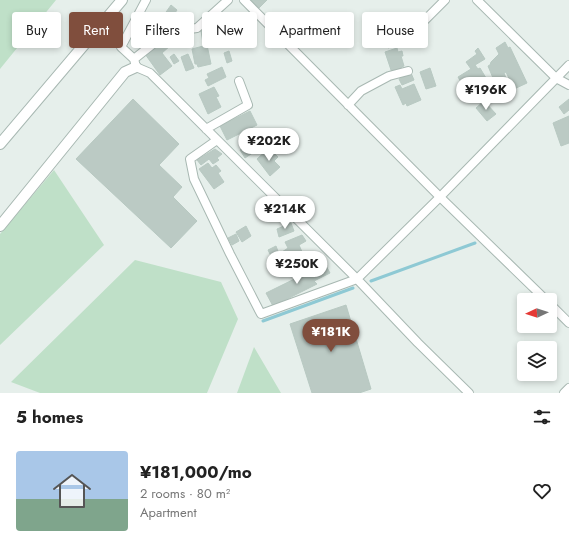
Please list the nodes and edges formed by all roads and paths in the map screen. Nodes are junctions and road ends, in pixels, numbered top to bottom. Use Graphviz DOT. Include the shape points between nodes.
graph roads {
  1 [pos="122,0"];
  2 [pos="146,0"];
  3 [pos="228,0"];
  4 [pos="244,0"];
  5 [pos="445,0"];
  6 [pos="477,0"];
  7 [pos="428,17"];
  8 [pos="135,63"];
  9 [pos="569,65"];
  10 [pos="408,71"];
  11 [pos="556,78"];
  12 [pos="239,81"];
  13 [pos="569,85"];
  14 [pos="348,105"];
  15 [pos="206,129"];
  16 [pos="217,140"];
  17 [pos="0,144"];
  18 [pos="440,197"];
  19 [pos="0,226"];
  20 [pos="357,279"];
  21 [pos="539,293"];
  22 [pos="557,311"];
  23 [pos="569,323"];
  24 [pos="569,388"];
  25 [pos="469,393"];
  26 [pos="564,393"];
  1 -- 17 [label="street"];
  2 -- 8 [label="street" via="121,48"];
  3 -- 8 [label="street" via="197,28 168,32"];
  4 -- 14 [label="street"];
  5 -- 7 [label="street"];
  6 -- 11 [label="street"];
  8 -- 15 [label="street" via="150,73"];
  8 -- 19 [label="street"];
  9 -- 11 [label="street"];
  10 -- 14 [label="street" via="389,76 366,88"];
  11 -- 13 [label="street"];
  11 -- 18 [label="street"];
  12 -- 15 [label="street" via="248,105"];
  14 -- 18 [label="street"];
  15 -- 16 [label="street"];
  16 -- 20 [label="street"];
  16 -- 20 [label="street" via="190,159 194,179 262,314"];
  18 -- 20 [label="street"];
  18 -- 21 [label="street"];
  20 -- 25 [label="street"];
  22 -- 23 [label="street"];
  24 -- 26 [label="street"];
}
